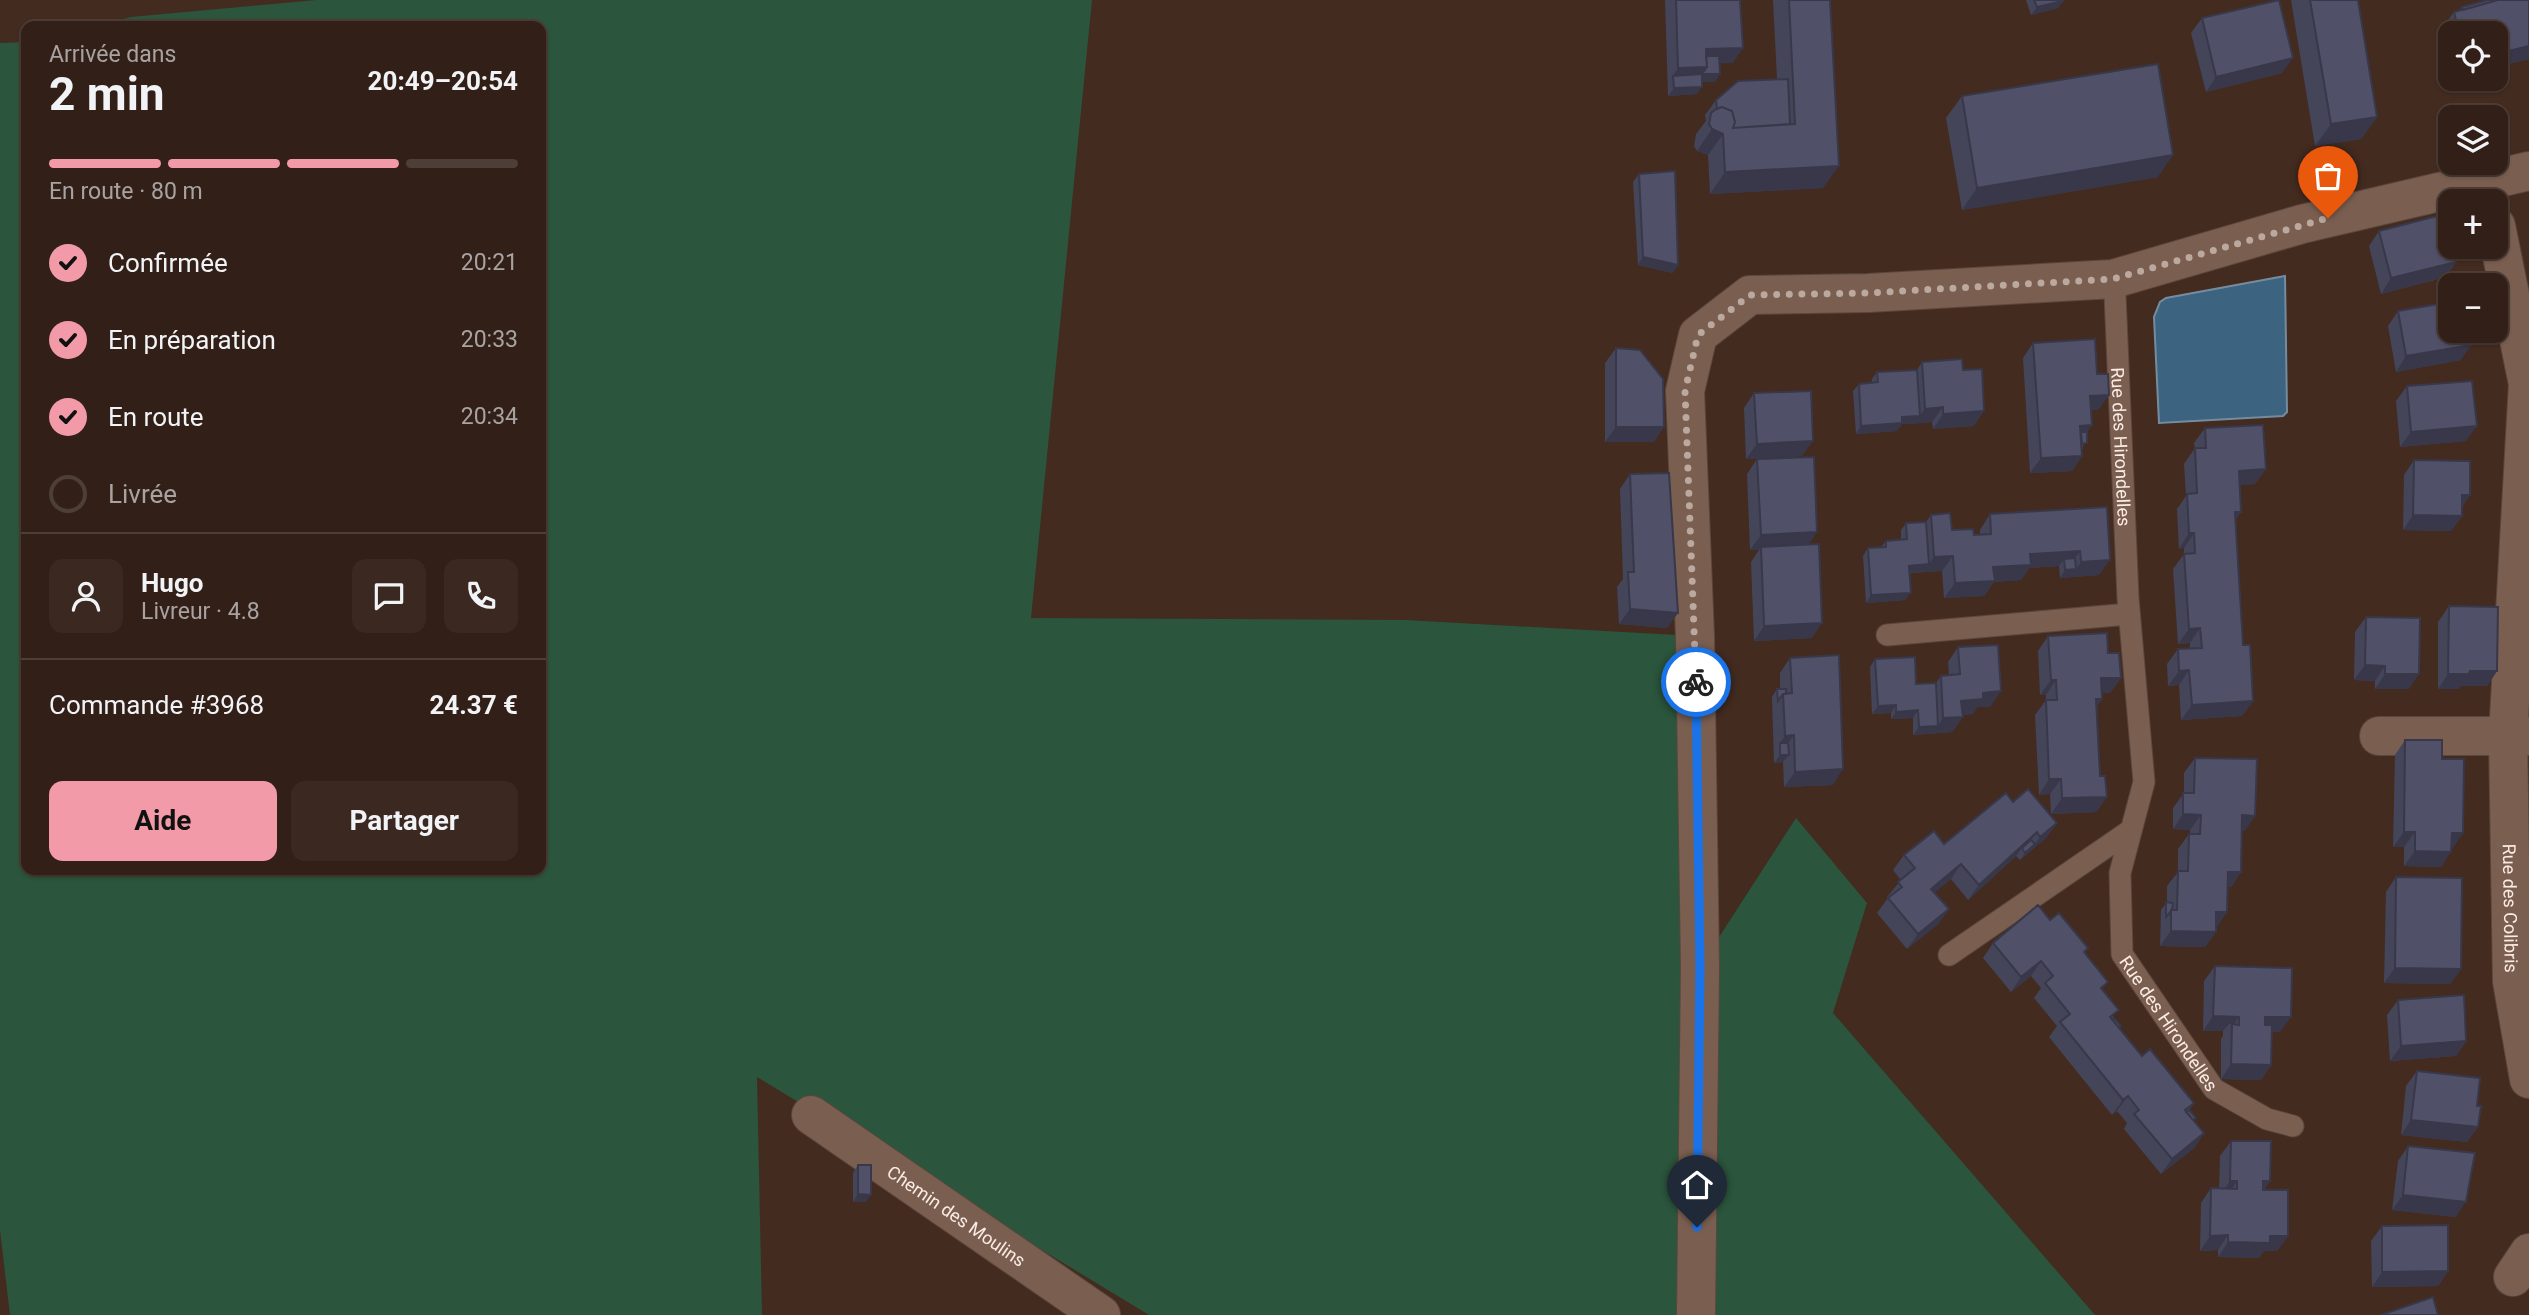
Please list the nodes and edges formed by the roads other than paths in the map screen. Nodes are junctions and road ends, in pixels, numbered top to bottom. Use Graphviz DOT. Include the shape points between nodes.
graph roads {
  1 [pos="2529,170"];
  2 [pos="2490,189"];
  3 [pos="2438,199"];
  4 [pos="2503,259"];
  5 [pos="2113,279"];
  6 [pos="2129,614"];
  7 [pos="1887,635"];
  8 [pos="2379,736"];
  9 [pos="2519,736"];
  10 [pos="2132,830"];
  11 [pos="1949,955"];
  12 [pos="2529,1080"];
  13 [pos="811,1115"];
  14 [pos="2292,1126"];
  15 [pos="1101,1315"];
  16 [pos="1696,1315"];
  1 -- 2 [label="street"];
  3 -- 5 [label="street" via="2302,224"];
  4 -- 9 [label="street, Rue des Colibris" via="2528,384"];
  5 -- 6 [label="lane, Rue des Hirondelles"];
  5 -- 16 [label="street" via="1750,295 1698,335 1685,391 1696,650 1700,967"];
  6 -- 7 [label="lane"];
  6 -- 10 [label="lane, Rue des Hirondelles" via="2144,782"];
  8 -- 9 [label="street"];
  9 -- 12 [label="street, Rue des Colibris" via="2512,981"];
  10 -- 11 [label="lane"];
  10 -- 14 [label="lane, Rue des Hirondelles" via="2120,873 2122,954 2214,1089 2267,1119"];
  13 -- 15 [label="street, Chemin des Moulins"];
}
